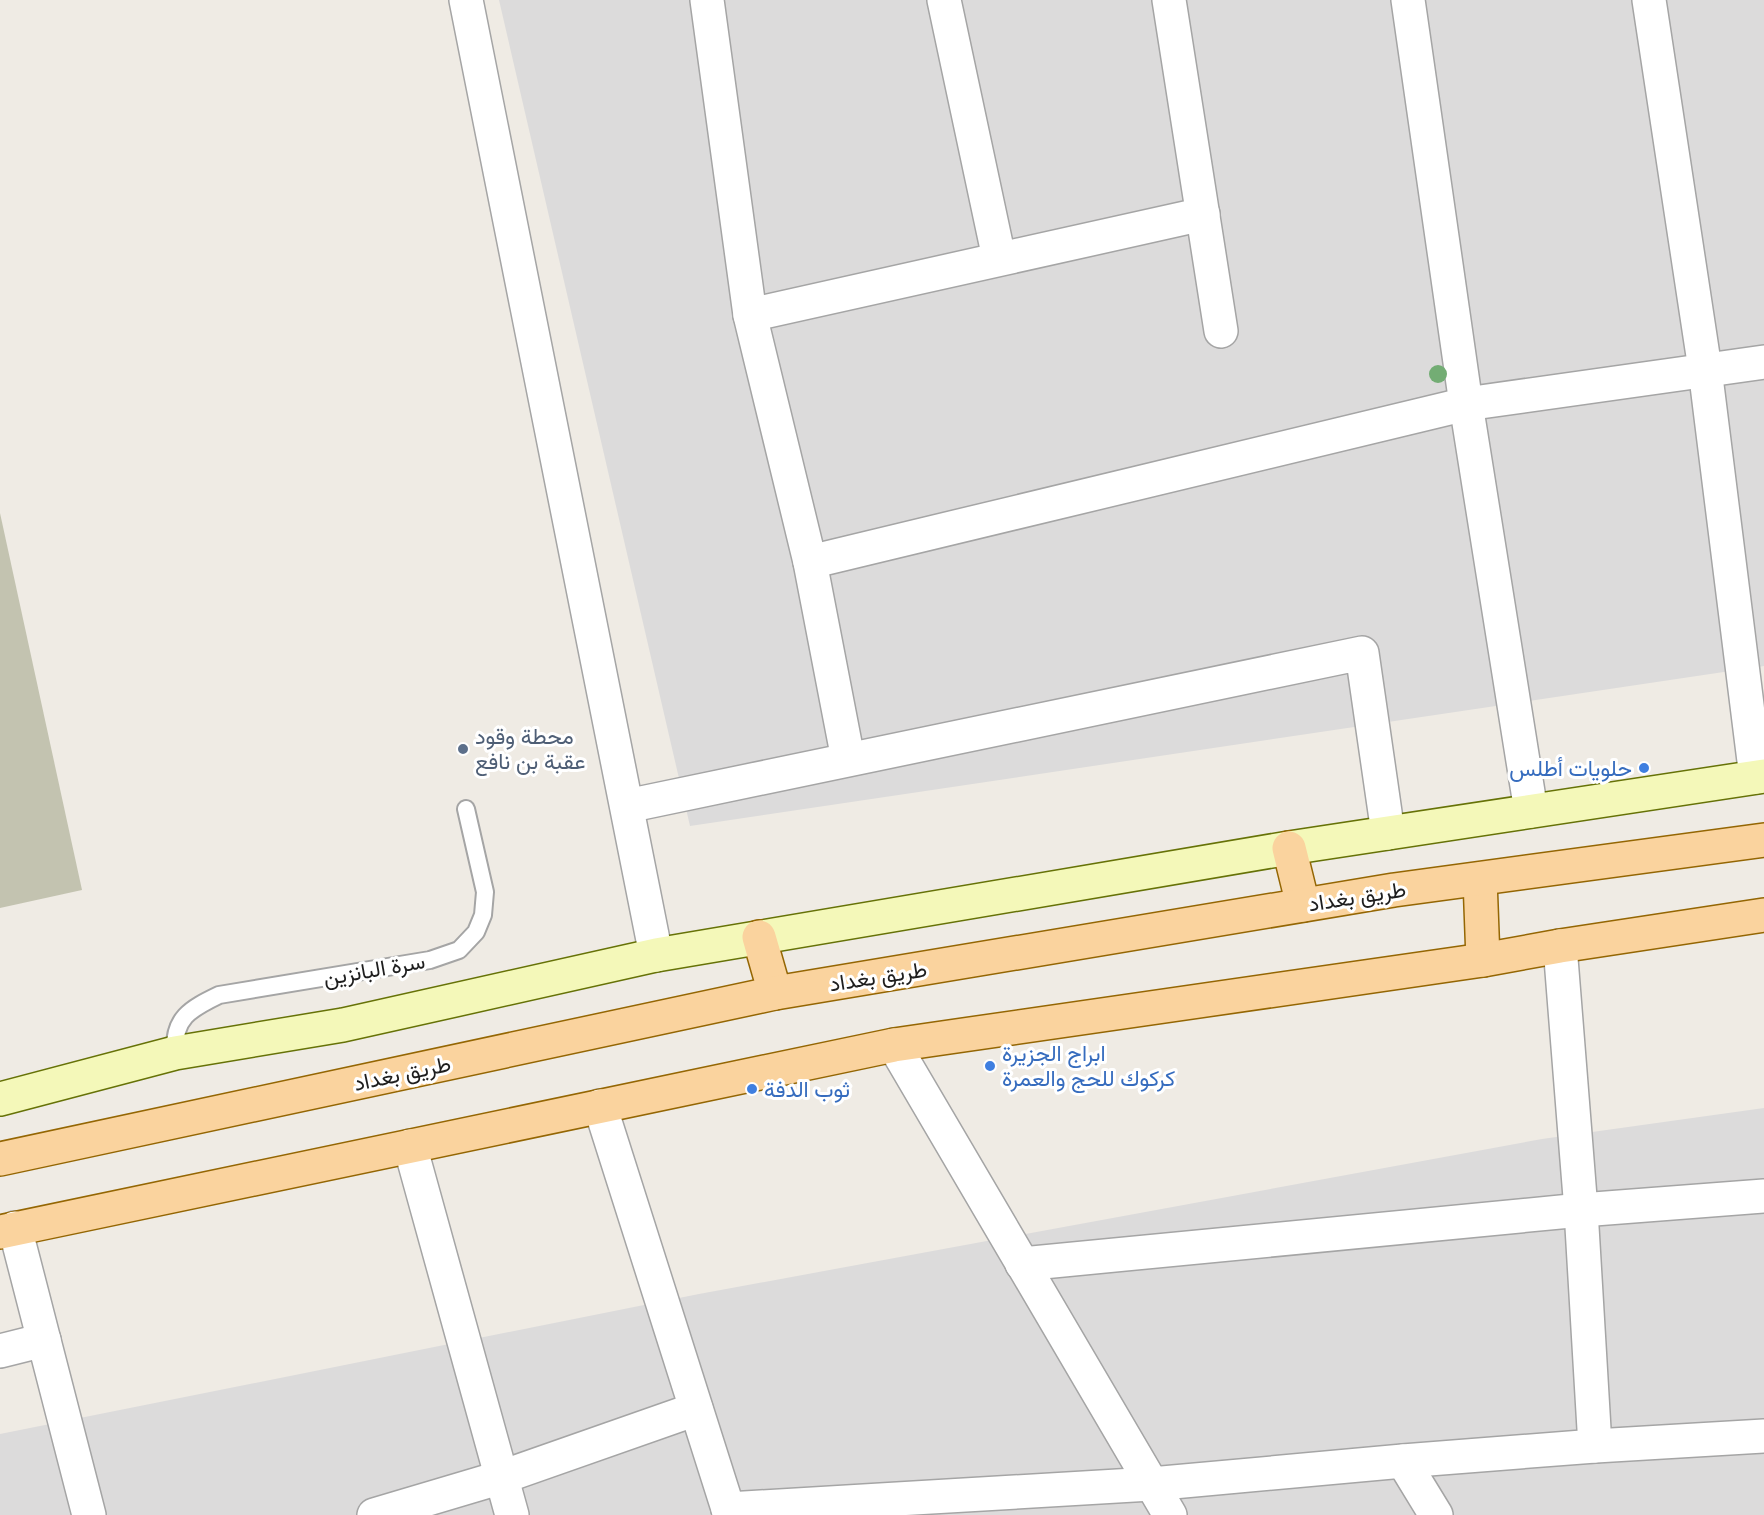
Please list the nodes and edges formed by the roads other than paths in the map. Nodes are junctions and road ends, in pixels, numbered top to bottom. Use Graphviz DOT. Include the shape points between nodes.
graph roads {
  1 [pos="466,0"];
  2 [pos="707,0"];
  3 [pos="944,0"];
  4 [pos="1169,0"];
  5 [pos="1408,0"];
  6 [pos="1649,0"];
  7 [pos="1203,214"];
  8 [pos="999,258"];
  9 [pos="750,315"];
  10 [pos="1221,332"];
  11 [pos="1764,362"];
  12 [pos="1705,369"];
  13 [pos="1466,404"];
  14 [pos="810,562"];
  15 [pos="848,759"];
  16 [pos="1760,777"];
  17 [pos="627,806"];
  18 [pos="466,809"];
  19 [pos="1531,811"];
  20 [pos="1388,833"];
  21 [pos="1764,840"];
  22 [pos="1289,848"];
  23 [pos="1480,879"];
  24 [pos="1303,905"];
  25 [pos="1764,915"];
  26 [pos="759,937"];
  27 [pos="1560,946"];
  28 [pos="645,957"];
  29 [pos="1483,960"];
  30 [pos="775,993"];
  31 [pos="894,1045"];
  32 [pos="175,1053"];
  33 [pos="0,1099"];
  34 [pos="600,1106"];
  35 [pos="410,1146"];
  36 [pos="0,1159"];
  37 [pos="1764,1196"];
  38 [pos="1581,1210"];
  39 [pos="8,1230"];
  40 [pos="1022,1264"];
  41 [pos="44,1340"];
  42 [pos="0,1351"];
  43 [pos="696,1409"];
  44 [pos="1764,1436"];
  45 [pos="1595,1446"];
  46 [pos="1403,1461"];
  47 [pos="502,1477"];
  48 [pos="1151,1484"];
  49 [pos="945,1506"];
  50 [pos="729,1512"];
  51 [pos="89,1515"];
  52 [pos="374,1515"];
  53 [pos="513,1515"];
  54 [pos="1170,1515"];
  55 [pos="1436,1515"];
  1 -- 17 [label="street"];
  2 -- 9 [label="street"];
  3 -- 8 [label="street"];
  4 -- 7 [label="street"];
  5 -- 13 [label="street"];
  6 -- 12 [label="street"];
  7 -- 8 [label="street"];
  7 -- 10 [label="street"];
  8 -- 9 [label="street"];
  9 -- 14 [label="street"];
  11 -- 12 [label="street"];
  12 -- 13 [label="street"];
  12 -- 16 [label="street"];
  13 -- 14 [label="street"];
  13 -- 19 [label="street"];
  14 -- 15 [label="street"];
  15 -- 17 [label="street"];
  15 -- 20 [label="street" via="1362,653"];
  16 -- 19 [label="main road, سرة البانزين"];
  17 -- 28 [label="street"];
  18 -- 32 [label="lane, سرة البانزين" via="485,892 483,915 476,932 459,950 430,960 219,995 181,1019 174,1039"];
  19 -- 20 [label="main road, سرة البانزين"];
  20 -- 22 [label="main road, سرة البانزين"];
  21 -- 23 [label="main road, طريق بغداد"];
  22 -- 24 [label="main road"];
  22 -- 26 [label="main road, سرة البانزين"];
  23 -- 24 [label="main road, طريق بغداد"];
  23 -- 29 [label="main road"];
  24 -- 30 [label="main road, طريق بغداد"];
  25 -- 27 [label="main road"];
  26 -- 28 [label="main road, سرة البانزين"];
  26 -- 30 [label="main road"];
  27 -- 29 [label="main road"];
  27 -- 38 [label="street"];
  28 -- 32 [label="main road, سرة البانزين" via="344,1025"];
  29 -- 31 [label="main road"];
  30 -- 36 [label="main road, طريق بغداد"];
  31 -- 34 [label="main road"];
  31 -- 40 [label="street"];
  32 -- 33 [label="main road, سرة البانزين"];
  34 -- 35 [label="main road"];
  34 -- 43 [label="street"];
  35 -- 39 [label="main road"];
  35 -- 47 [label="street"];
  37 -- 38 [label="street"];
  38 -- 40 [label="street"];
  38 -- 45 [label="street"];
  39 -- 41 [label="street"];
  40 -- 48 [label="street"];
  41 -- 42 [label="street"];
  41 -- 51 [label="street"];
  43 -- 47 [label="street"];
  43 -- 50 [label="street"];
  44 -- 45 [label="street"];
  45 -- 46 [label="street"];
  46 -- 48 [label="street"];
  46 -- 55 [label="street"];
  47 -- 52 [label="street"];
  47 -- 53 [label="street"];
  48 -- 49 [label="street"];
  48 -- 54 [label="street"];
  49 -- 50 [label="street"];
}
